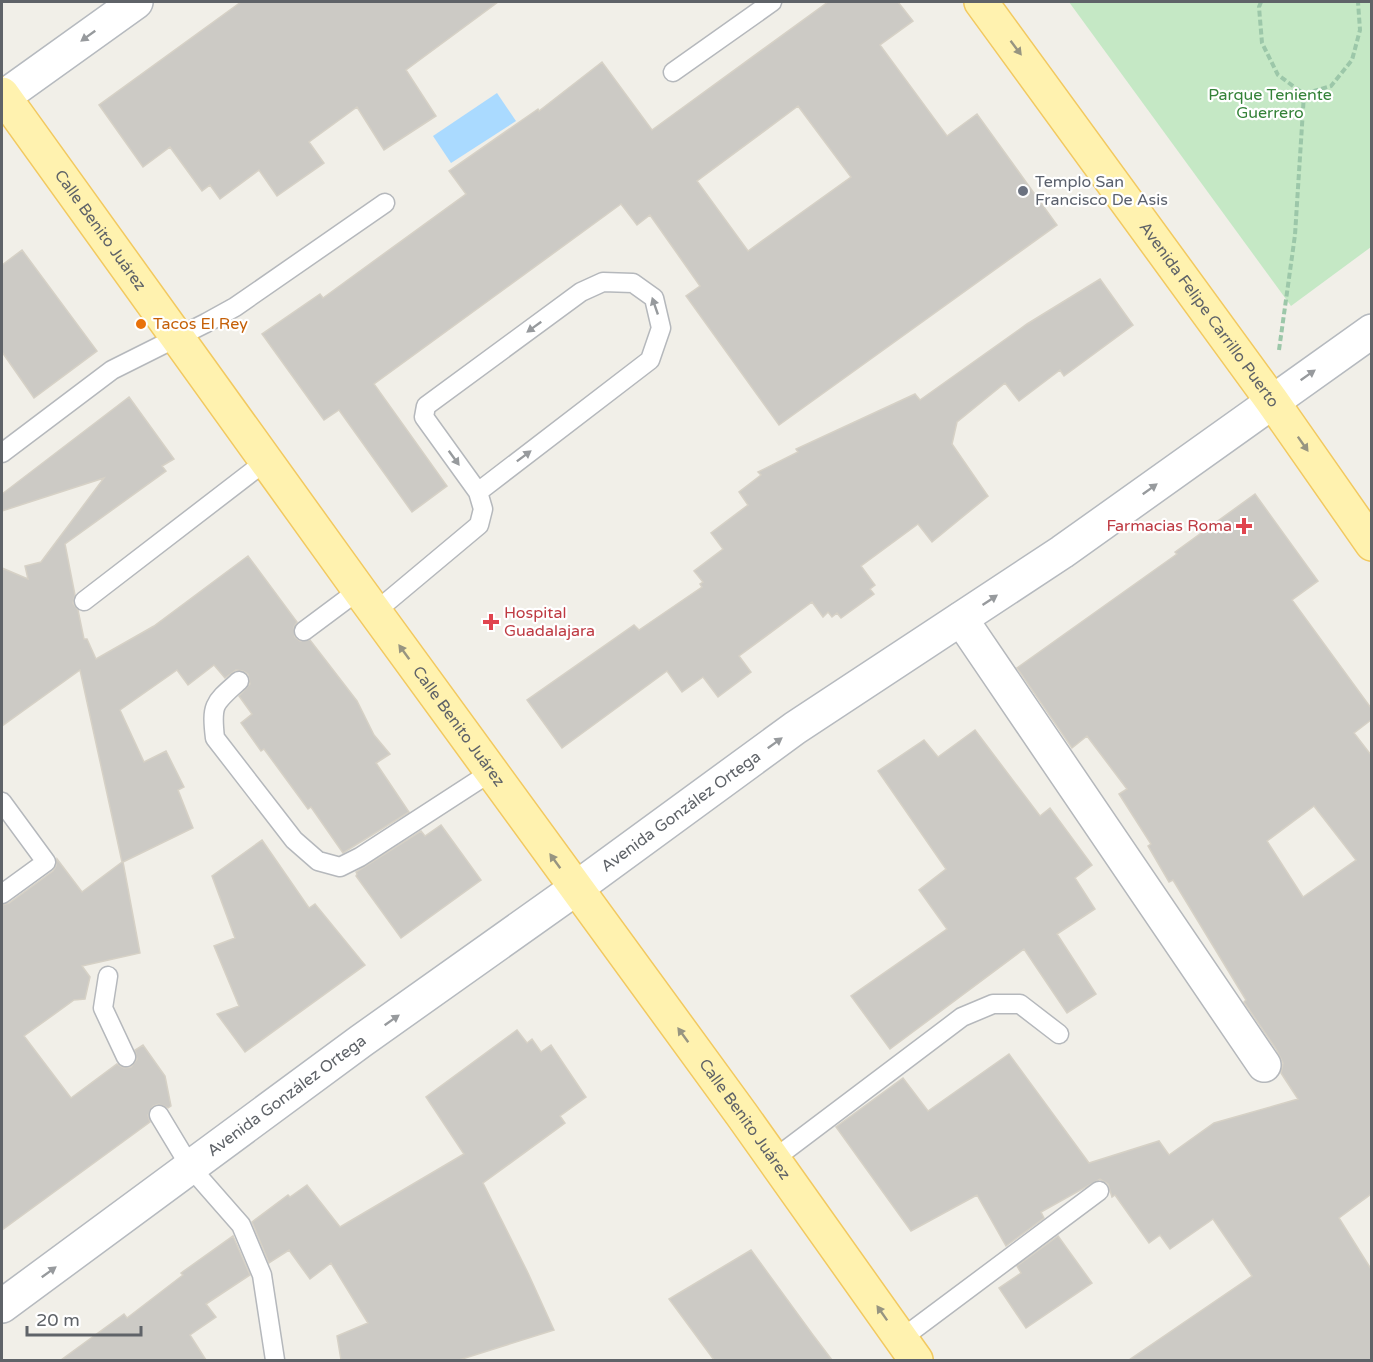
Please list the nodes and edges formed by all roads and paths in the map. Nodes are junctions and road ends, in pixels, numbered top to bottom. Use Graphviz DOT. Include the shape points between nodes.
graph roads {
  1 [pos="136,2"];
  2 [pos="772,2"];
  3 [pos="981,2"];
  4 [pos="1261,2"];
  5 [pos="1358,2"];
  6 [pos="673,72"];
  7 [pos="1304,94"];
  8 [pos="2,96"];
  9 [pos="385,203"];
  10 [pos="1371,331"];
  11 [pos="176,337"];
  12 [pos="1272,401"];
  13 [pos="2,453"];
  14 [pos="266,461"];
  15 [pos="478,492"];
  16 [pos="1371,544"];
  17 [pos="84,601"];
  18 [pos="367,601"];
  19 [pos="961,618"];
  20 [pos="304,632"];
  21 [pos="239,681"];
  22 [pos="491,772"];
  23 [pos="2,802"];
  24 [pos="575,889"];
  25 [pos="2,894"];
  26 [pos="108,976"];
  27 [pos="1059,1034"];
  28 [pos="126,1057"];
  29 [pos="1264,1065"];
  30 [pos="159,1115"];
  31 [pos="774,1159"];
  32 [pos="191,1168"];
  33 [pos="1100,1191"];
  34 [pos="2,1306"];
  35 [pos="908,1350"];
  36 [pos="275,1360"];
  1 -- 8 [label="street, one-way"];
  2 -- 6 [label="lane"];
  3 -- 12 [label="main road, Avenida Felipe Carrillo Puerto, one-way"];
  4 -- 7 [label="path" via="1262,43 1278,75"];
  5 -- 7 [label="path" via="1360,30 1352,60 1331,86"];
  7 -- 12 [label="path" via="1295,235"];
  8 -- 11 [label="main road, Calle Benito Juárez"];
  9 -- 11 [label="lane" via="235,307"];
  12 -- 10 [label="street, Avenida González Ortega, one-way"];
  11 -- 13 [label="lane" via="112,370"];
  11 -- 14 [label="main road, Calle Benito Juárez"];
  12 -- 16 [label="main road, Avenida Felipe Carrillo Puerto, one-way"];
  19 -- 12 [label="street, Avenida González Ortega, one-way" via="1062,552"];
  14 -- 17 [label="lane"];
  14 -- 18 [label="main road, Calle Benito Juárez"];
  15 -- 15 [label="lane, one-way" via="650,360 661,328 654,298 633,283 603,282 581,292 426,406 424,417"];
  15 -- 18 [label="lane" via="483,509 479,525"];
  18 -- 20 [label="lane"];
  22 -- 18 [label="main road, Calle Benito Juárez, one-way"];
  24 -- 19 [label="street, Avenida González Ortega, one-way" via="795,728"];
  19 -- 29 [label="street"];
  21 -- 22 [label="lane" via="216,702 215,738 294,840 318,861 340,867 360,857"];
  24 -- 22 [label="main road, Calle Benito Juárez, one-way"];
  23 -- 25 [label="lane" via="46,862"];
  31 -- 24 [label="main road, Calle Benito Juárez, one-way"];
  32 -- 24 [label="street, Avenida González Ortega, one-way"];
  26 -- 28 [label="lane" via="103,1008"];
  27 -- 31 [label="lane" via="1020,1004 993,1004 962,1017"];
  30 -- 32 [label="lane"];
  35 -- 31 [label="main road, Calle Benito Juárez, one-way"];
  34 -- 32 [label="street, Avenida González Ortega, one-way"];
  32 -- 36 [label="lane" via="241,1225 262,1275"];
  33 -- 35 [label="lane"];
}
